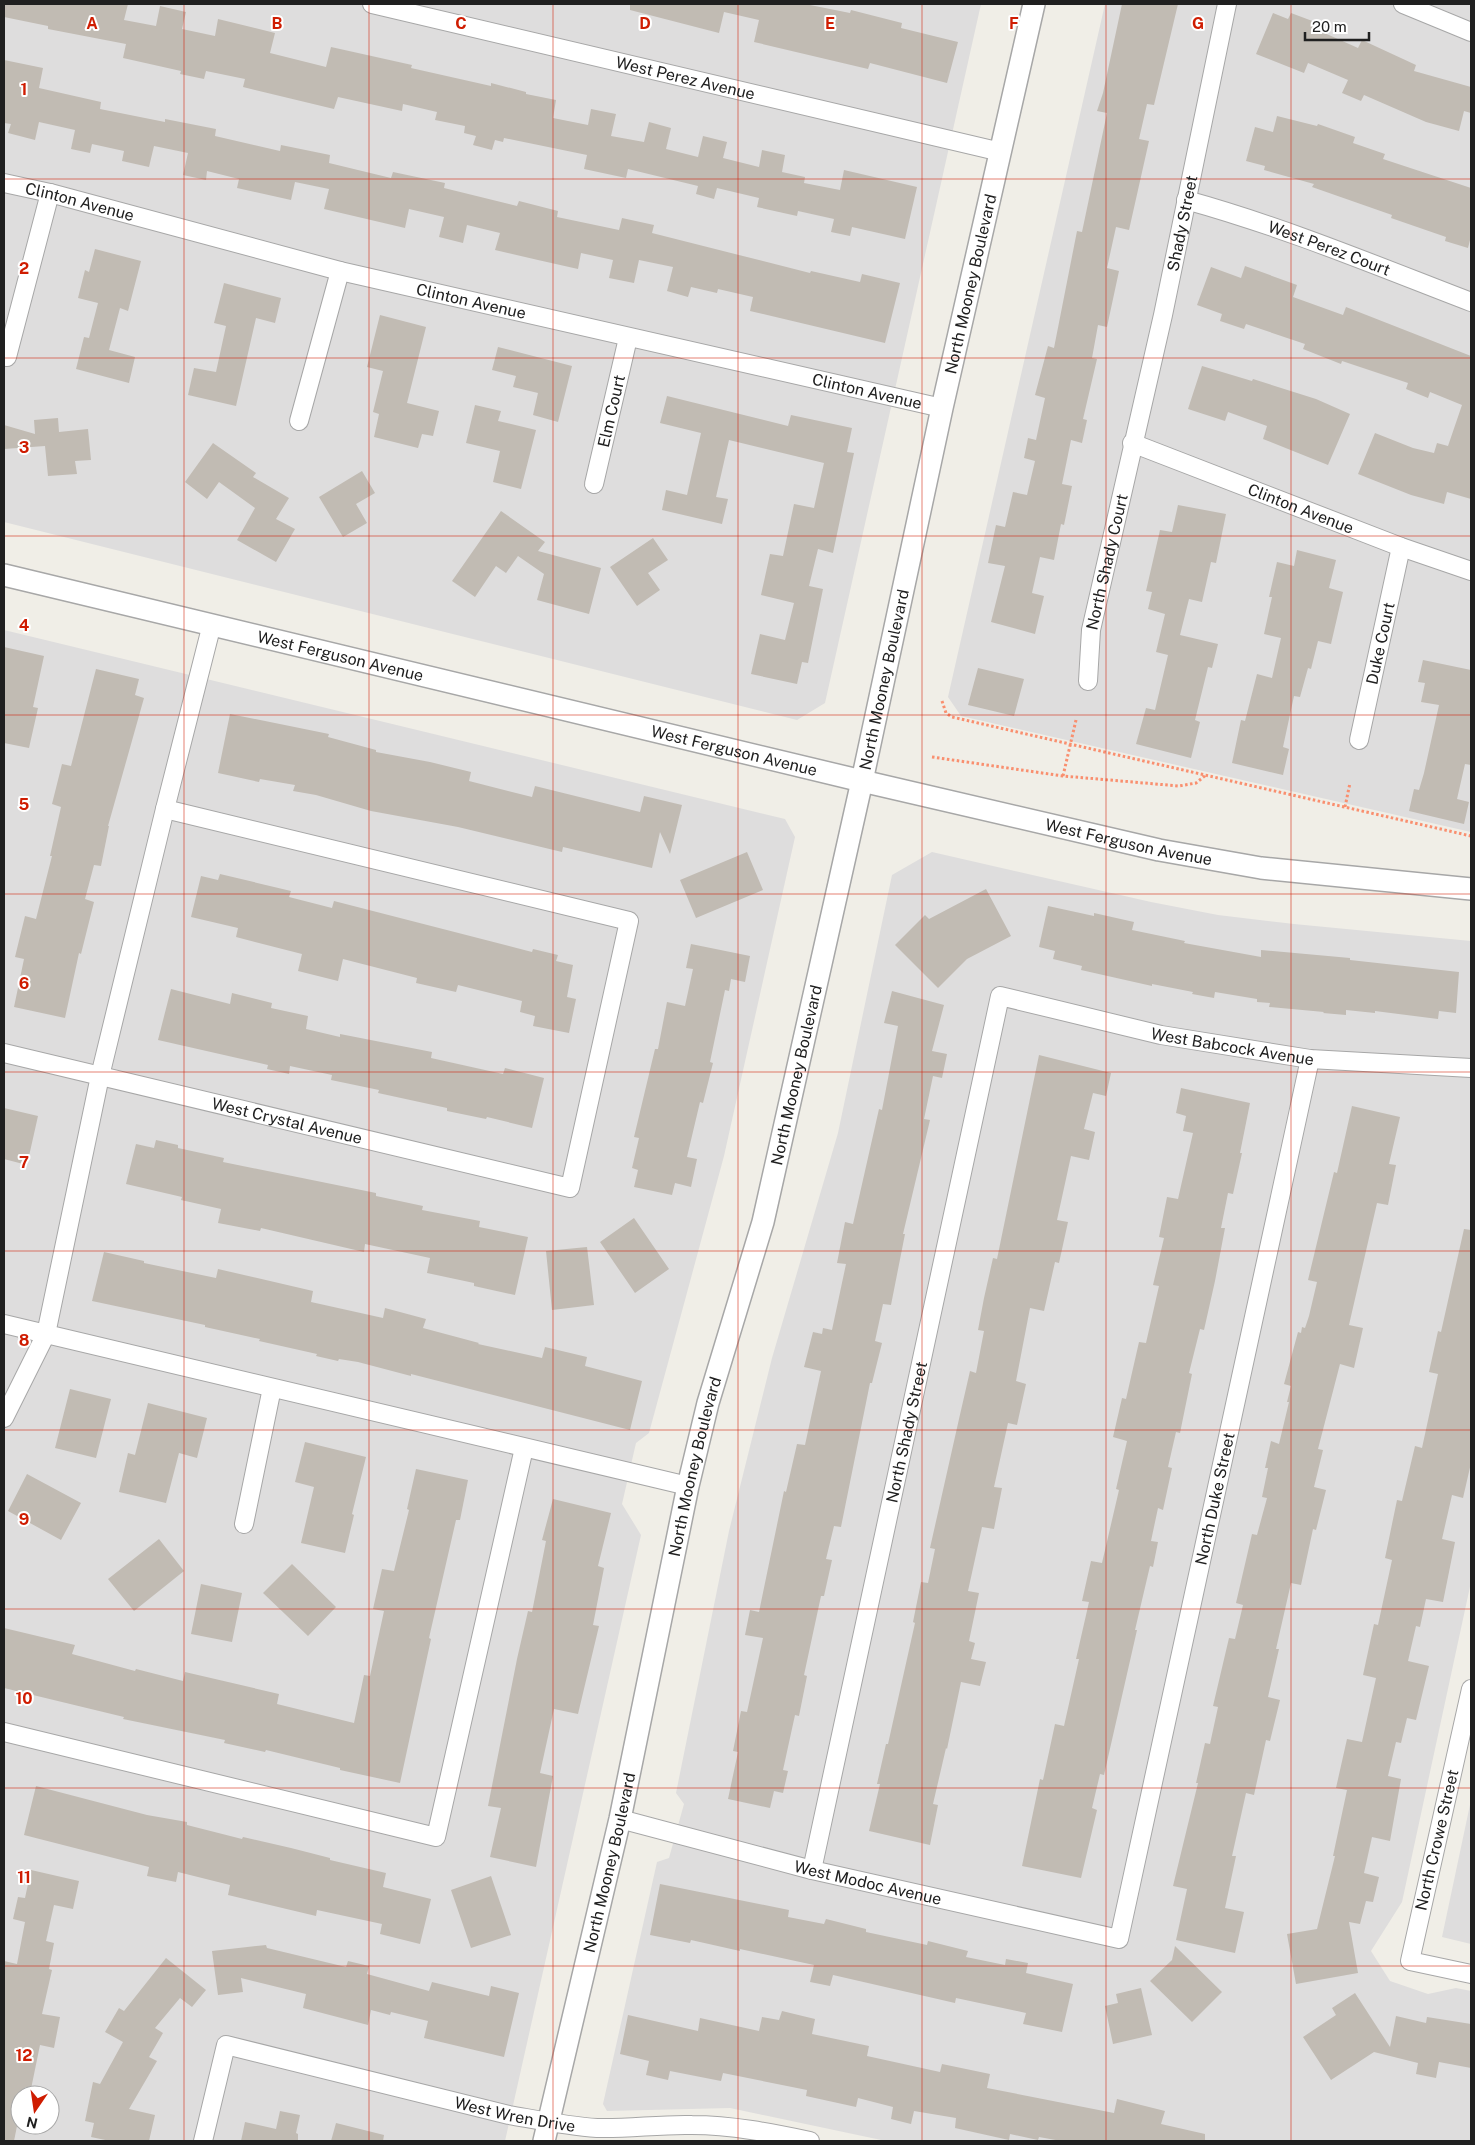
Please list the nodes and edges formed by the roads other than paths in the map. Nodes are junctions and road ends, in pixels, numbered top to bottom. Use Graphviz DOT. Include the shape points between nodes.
graph roads {
  1 [pos="372,4"];
  2 [pos="1034,4"];
  3 [pos="1227,4"];
  4 [pos="1403,4"];
  5 [pos="1471,32"];
  6 [pos="1001,152"];
  7 [pos="4,183"];
  8 [pos="50,193"];
  9 [pos="1186,200"];
  10 [pos="340,272"];
  11 [pos="1471,302"];
  12 [pos="628,338"];
  13 [pos="7,357"];
  14 [pos="942,408"];
  15 [pos="300,421"];
  16 [pos="1132,443"];
  17 [pos="594,484"];
  18 [pos="1401,547"];
  19 [pos="1471,571"];
  20 [pos="4,575"];
  21 [pos="212,624"];
  22 [pos="1088,681"];
  23 [pos="1360,740"];
  24 [pos="862,782"];
  25 [pos="164,809"];
  26 [pos="1471,889"];
  27 [pos="1000,996"];
  28 [pos="4,1053"];
  29 [pos="1310,1059"];
  30 [pos="1471,1068"];
  31 [pos="100,1076"];
  32 [pos="4,1324"];
  33 [pos="46,1334"];
  34 [pos="272,1388"];
  35 [pos="4,1418"];
  36 [pos="524,1448"];
  37 [pos="688,1486"];
  38 [pos="244,1524"];
  39 [pos="1471,1689"];
  40 [pos="4,1732"];
  41 [pos="620,1820"];
  42 [pos="812,1870"];
  43 [pos="1118,1939"];
  44 [pos="1471,1974"];
  45 [pos="547,2132"];
  46 [pos="769,2137"];
  47 [pos="203,2141"];
  48 [pos="810,2141"];
  1 -- 6 [label="street, West Perez Avenue"];
  2 -- 6 [label="street, North Mooney Boulevard"];
  3 -- 9 [label="street, Shady Street"];
  4 -- 5 [label="street"];
  6 -- 14 [label="street, North Mooney Boulevard"];
  7 -- 8 [label="street, Clinton Avenue"];
  8 -- 10 [label="street, Clinton Avenue"];
  8 -- 13 [label="street"];
  9 -- 11 [label="street, West Perez Court" via="1300,236"];
  9 -- 16 [label="street, Shady Street"];
  10 -- 12 [label="street, Clinton Avenue"];
  10 -- 15 [label="street"];
  12 -- 14 [label="street, Clinton Avenue"];
  12 -- 17 [label="street, Elm Court"];
  14 -- 24 [label="street, North Mooney Boulevard"];
  16 -- 18 [label="street, Clinton Avenue"];
  16 -- 22 [label="street, North Shady Court" via="1092,630"];
  18 -- 19 [label="street, Clinton Avenue"];
  18 -- 23 [label="street, Duke Court"];
  20 -- 21 [label="street, West Ferguson Avenue"];
  21 -- 24 [label="street, West Ferguson Avenue"];
  21 -- 25 [label="street"];
  24 -- 26 [label="street, West Ferguson Avenue" via="1159,850 1261,868"];
  24 -- 37 [label="street, North Mooney Boulevard" via="763,1222 708,1403"];
  25 -- 31 [label="street"];
  25 -- 31 [label="street, West Crystal Avenue" via="629,921 570,1188"];
  27 -- 29 [label="street, West Babcock Avenue" via="1161,1035"];
  27 -- 42 [label="street, North Shady Street"];
  28 -- 31 [label="street, West Crystal Avenue"];
  29 -- 30 [label="street, West Babcock Avenue"];
  29 -- 43 [label="street, North Duke Street"];
  31 -- 33 [label="street"];
  32 -- 33 [label="street"];
  33 -- 34 [label="street"];
  33 -- 35 [label="street"];
  34 -- 36 [label="street"];
  34 -- 38 [label="street"];
  36 -- 37 [label="street"];
  36 -- 40 [label="street" via="436,1837"];
  37 -- 41 [label="street, North Mooney Boulevard"];
  39 -- 44 [label="street, North Crowe Street" via="1410,1961"];
  41 -- 42 [label="street, West Modoc Avenue"];
  41 -- 45 [label="street, North Mooney Boulevard"];
  42 -- 43 [label="street, West Modoc Avenue"];
  45 -- 46 [label="street, West Wren Drive" via="691,2125 735,2127"];
  45 -- 47 [label="street, West Wren Drive" via="500,2112 226,2045"];
  46 -- 48 [label="street, West Wren Drive"];
}
